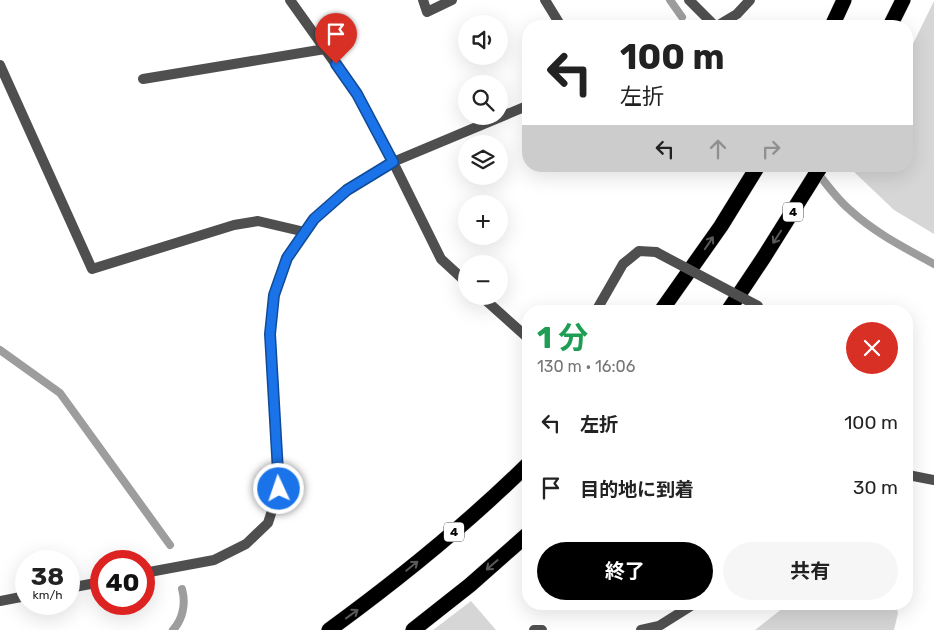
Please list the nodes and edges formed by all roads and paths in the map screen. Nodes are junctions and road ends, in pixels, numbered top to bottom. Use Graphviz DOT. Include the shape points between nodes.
graph roads {
  1 [pos="290,0"];
  2 [pos="423,0"];
  3 [pos="452,0"];
  4 [pos="545,0"];
  5 [pos="689,0"];
  6 [pos="750,0"];
  7 [pos="844,0"];
  8 [pos="903,0"];
  9 [pos="557,20"];
  10 [pos="710,20"];
  11 [pos="726,20"];
  12 [pos="835,20"];
  13 [pos="893,20"];
  14 [pos="325,49"];
  15 [pos="0,65"];
  16 [pos="143,79"];
  17 [pos="522,108"];
  18 [pos="393,162"];
  19 [pos="754,172"];
  20 [pos="817,172"];
  21 [pos="306,232"];
  22 [pos="458,275"];
  23 [pos="492,305"];
  24 [pos="599,305"];
  25 [pos="665,305"];
  26 [pos="732,305"];
  27 [pos="755,305"];
  28 [pos="522,333"];
  29 [pos="522,469"];
  30 [pos="913,476"];
  31 [pos="934,480"];
  32 [pos="522,539"];
  33 [pos="155,571"];
  34 [pos="15,598"];
  35 [pos="0,601"];
  36 [pos="684,610"];
  37 [pos="329,630"];
  38 [pos="413,630"];
  39 [pos="534,630"];
  40 [pos="542,630"];
  41 [pos="641,630"];
  1 -- 14 [label="street"];
  2 -- 3 [label="street" via="428,12"];
  4 -- 9 [label="street"];
  5 -- 10 [label="street"];
  6 -- 11 [label="street"];
  7 -- 12 [label="highway"];
  8 -- 13 [label="highway"];
  14 -- 16 [label="street"];
  14 -- 18 [label="street" via="357,94"];
  15 -- 21 [label="street" via="92,269 234,225 258,221"];
  17 -- 18 [label="street"];
  18 -- 21 [label="street" via="347,190 314,219"];
  18 -- 22 [label="street" via="441,259"];
  25 -- 19 [label="highway, one-way"];
  20 -- 26 [label="highway, 4, one-way"];
  21 -- 33 [label="street" via="287,258 274,295 270,334 279,489 268,523 246,544 214,560"];
  23 -- 28 [label="street"];
  24 -- 27 [label="street, bridge" via="623,264 639,251 656,252"];
  37 -- 29 [label="highway, 4, one-way" via="445,540"];
  30 -- 31 [label="street"];
  32 -- 38 [label="highway, one-way"];
  34 -- 35 [label="street"];
  36 -- 41 [label="street" via="658,626"];
  39 -- 40 [label="street"];
}
